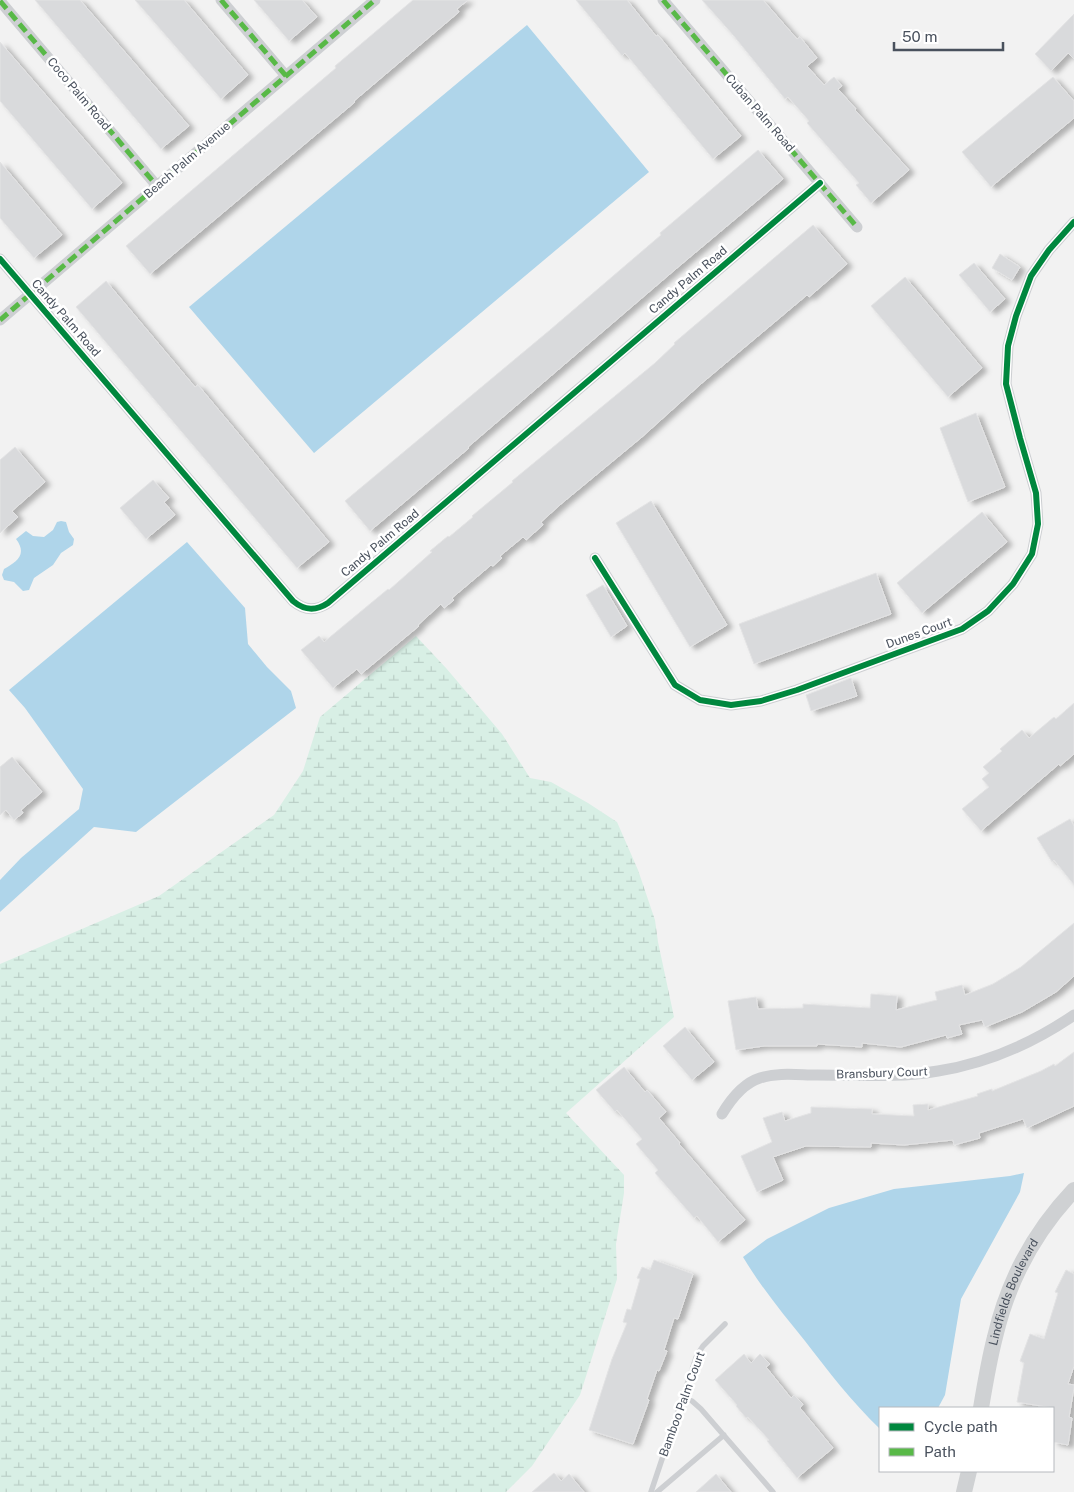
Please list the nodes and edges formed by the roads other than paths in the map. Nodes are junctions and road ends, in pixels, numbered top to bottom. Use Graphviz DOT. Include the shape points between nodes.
graph roads {
  1 [pos="221,0"];
  2 [pos="375,0"];
  3 [pos="663,0"];
  4 [pos="0,1"];
  5 [pos="286,76"];
  6 [pos="820,183"];
  7 [pos="157,186"];
  8 [pos="1074,222"];
  9 [pos="857,227"];
  10 [pos="0,259"];
  11 [pos="30,294"];
  12 [pos="0,320"];
  13 [pos="595,558"];
  14 [pos="1074,1015"];
  15 [pos="722,1114"];
  16 [pos="1074,1190"];
  17 [pos="725,1324"];
  18 [pos="683,1398"];
  19 [pos="981,1407"];
  20 [pos="724,1435"];
  21 [pos="968,1472"];
  22 [pos="651,1492"];
  23 [pos="657,1492"];
  24 [pos="773,1492"];
  25 [pos="964,1492"];
  1 -- 5 [label="street"];
  2 -- 5 [label="street, Beach Palm Avenue"];
  3 -- 6 [label="street, Cuban Palm Road"];
  4 -- 7 [label="street, Coco Palm Road"];
  5 -- 7 [label="street, Beach Palm Avenue"];
  6 -- 9 [label="street, Cuban Palm Road"];
  6 -- 11 [label="street, Candy Palm Road" via="328,603 317,609 304,608 293,601"];
  7 -- 11 [label="street, Beach Palm Avenue"];
  8 -- 13 [label="street, Dunes Court" via="1030,276 1008,346 1006,384 1036,493 1038,524 1032,554 1014,584 988,611 962,629 815,683 761,701 731,705 700,700 675,685"];
  10 -- 11 [label="street, Candy Palm Road"];
  11 -- 12 [label="street, Beach Palm Avenue"];
  14 -- 15 [label="street, Bransbury Court" via="1011,1051 962,1067 892,1076 782,1074 760,1078 742,1089"];
  16 -- 19 [label="street, Lindfields Boulevard" via="1046,1223 1015,1276 995,1336"];
  17 -- 18 [label="lane, Bamboo Palm Court" via="697,1355"];
  18 -- 20 [label="lane" via="696,1404"];
  18 -- 22 [label="lane, Bamboo Palm Court"];
  20 -- 23 [label="lane"];
  20 -- 24 [label="lane"];
  21 -- 25 [label="street"];
}
